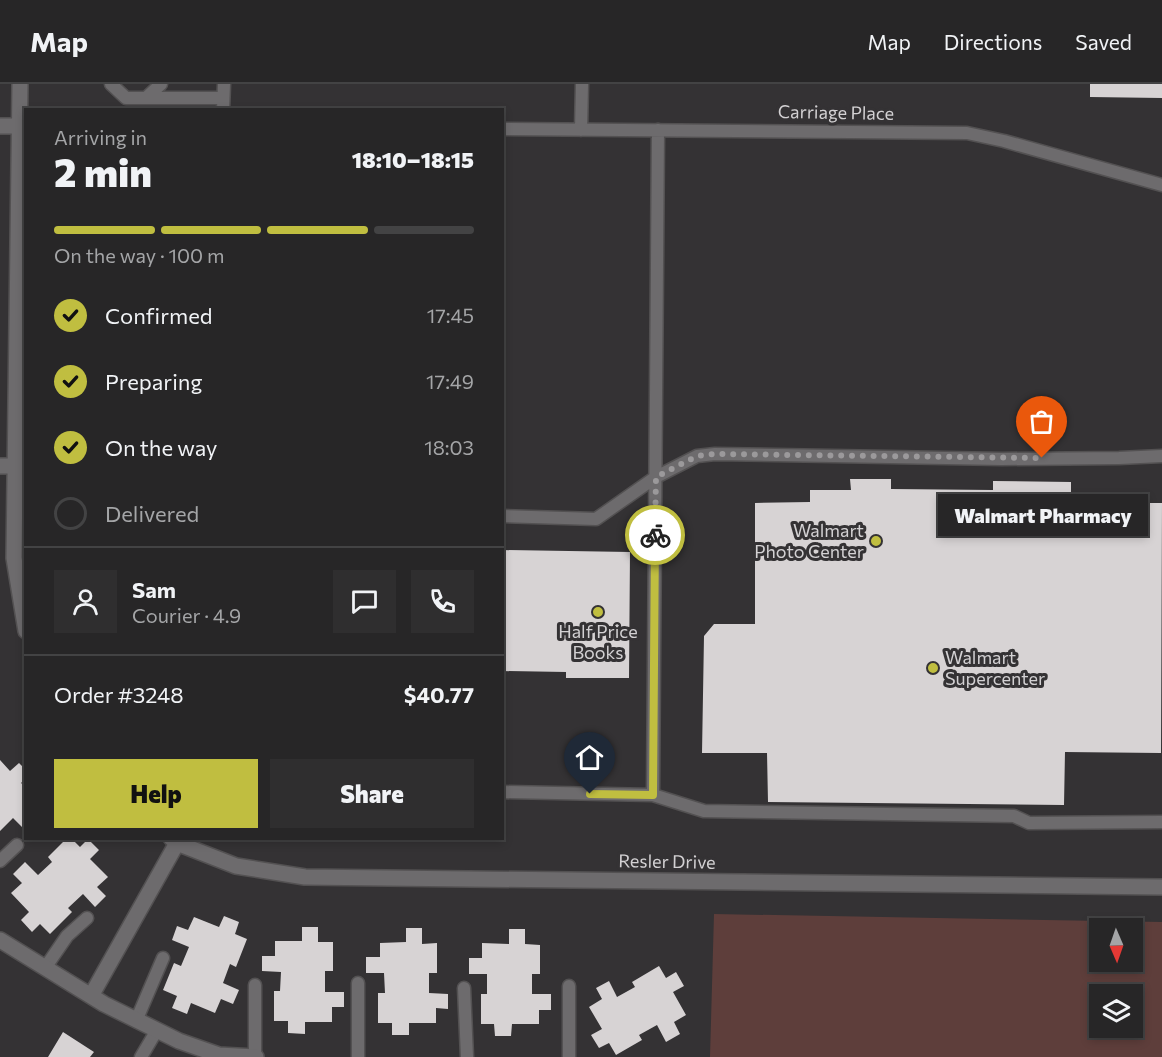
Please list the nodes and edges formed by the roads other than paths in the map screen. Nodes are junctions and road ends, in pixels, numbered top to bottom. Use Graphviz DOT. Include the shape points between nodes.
graph roads {
  1 [pos="20,84"];
  2 [pos="111,84"];
  3 [pos="161,84"];
  4 [pos="224,84"];
  5 [pos="582,84"];
  6 [pos="146,98"];
  7 [pos="126,104"];
  8 [pos="223,104"];
  9 [pos="0,126"];
  10 [pos="23,126"];
  11 [pos="504,129"];
  12 [pos="581,129"];
  13 [pos="658,130"];
  14 [pos="1162,185"];
  15 [pos="1162,456"];
  16 [pos="0,466"];
  17 [pos="16,466"];
  18 [pos="656,477"];
  19 [pos="21,495"];
  20 [pos="504,516"];
  21 [pos="24,617"];
  22 [pos="504,792"];
  23 [pos="653,795"];
  24 [pos="1162,822"];
  25 [pos="174,841"];
  26 [pos="17,845"];
  27 [pos="0,861"];
  28 [pos="1162,887"];
  29 [pos="87,918"];
  30 [pos="0,940"];
  31 [pos="163,958"];
  32 [pos="45,968"];
  33 [pos="358,983"];
  34 [pos="255,985"];
  35 [pos="569,986"];
  36 [pos="464,988"];
  37 [pos="91,996"];
  38 [pos="136,1021"];
  39 [pos="157,1030"];
  40 [pos="141,1057"];
  41 [pos="249,1057"];
  42 [pos="256,1057"];
  43 [pos="358,1057"];
  44 [pos="467,1057"];
  45 [pos="568,1057"];
  1 -- 10 [label="street"];
  2 -- 7 [label="lane"];
  3 -- 6 [label="lane"];
  4 -- 8 [label="lane"];
  5 -- 12 [label="lane"];
  6 -- 7 [label="lane"];
  6 -- 8 [label="lane"];
  9 -- 10 [label="street"];
  10 -- 17 [label="street"];
  11 -- 12 [label="lane, Carriage Place"];
  12 -- 13 [label="lane, Carriage Place"];
  13 -- 14 [label="lane, Carriage Place" via="967,133"];
  13 -- 18 [label="lane"];
  15 -- 18 [label="lane" via="1002,459 715,454 697,456"];
  16 -- 17 [label="street"];
  17 -- 19 [label="street"];
  18 -- 20 [label="lane" via="596,519"];
  18 -- 23 [label="lane"];
  19 -- 21 [label="street" via="14,558"];
  22 -- 23 [label="lane"];
  23 -- 24 [label="lane" via="704,811 1014,816 1029,823"];
  25 -- 28 [label="street, Resler Drive" via="236,866 306,877"];
  25 -- 37 [label="street"];
  26 -- 27 [label="lane"];
  29 -- 32 [label="lane" via="67,936"];
  30 -- 32 [label="street"];
  31 -- 38 [label="lane"];
  32 -- 37 [label="street"];
  33 -- 43 [label="lane"];
  34 -- 42 [label="lane"];
  35 -- 45 [label="lane"];
  36 -- 44 [label="lane"];
  37 -- 38 [label="street"];
  38 -- 39 [label="street"];
  39 -- 40 [label="lane"];
  39 -- 41 [label="street" via="219,1055"];
  41 -- 42 [label="street"];
}
